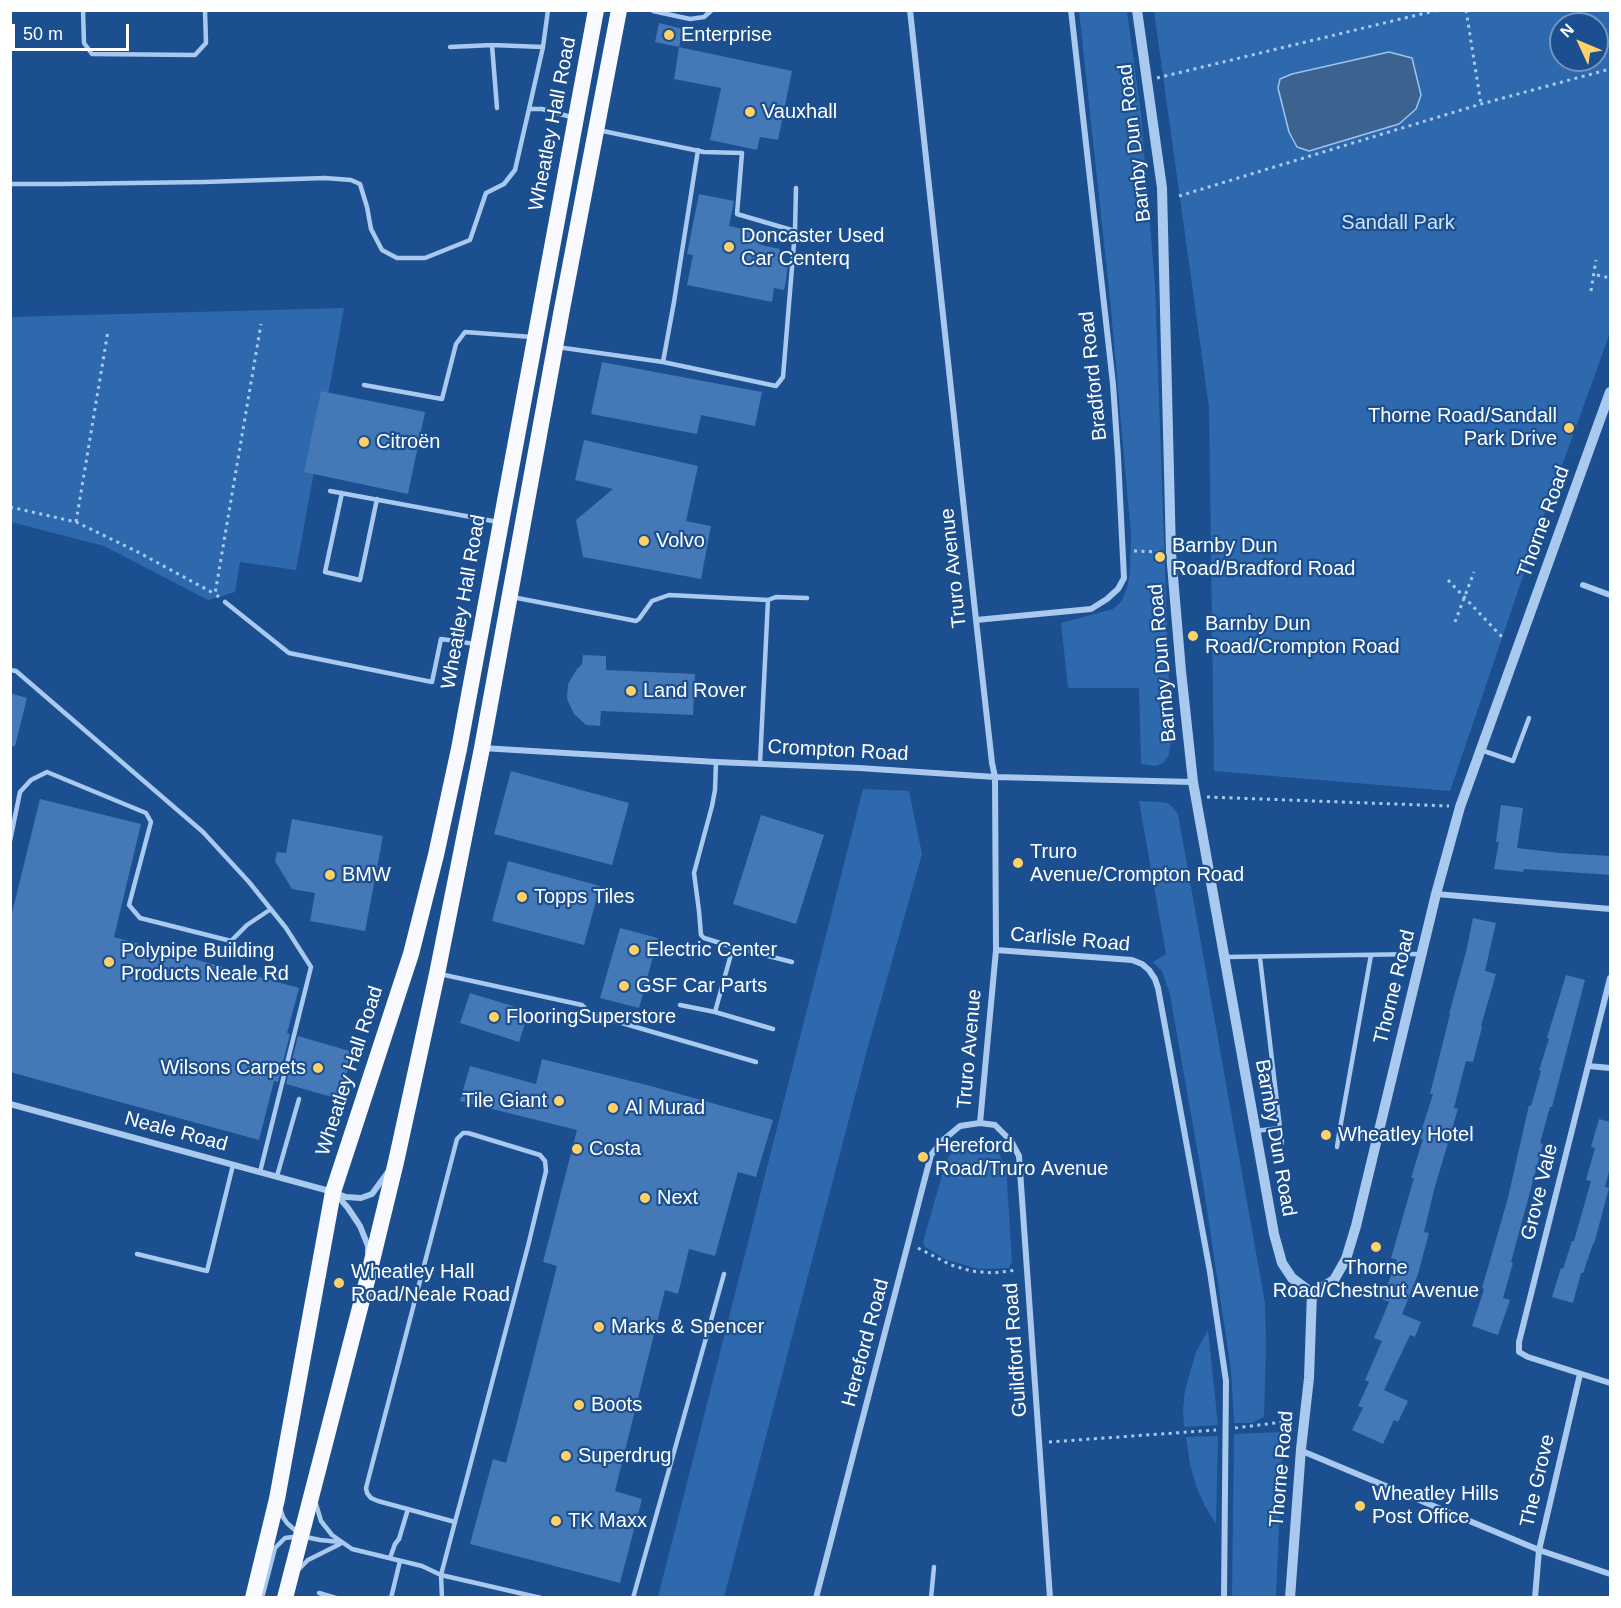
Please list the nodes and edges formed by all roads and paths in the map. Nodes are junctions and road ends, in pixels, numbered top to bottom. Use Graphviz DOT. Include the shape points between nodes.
graph roads {
  1 [pos="83,10"];
  2 [pos="205,10"];
  3 [pos="548,10"];
  4 [pos="596,10"];
  5 [pos="619,10"];
  6 [pos="712,10"];
  7 [pos="910,10"];
  8 [pos="1071,10"];
  9 [pos="1137,10"];
  10 [pos="1438,10"];
  11 [pos="1466,10"];
  12 [pos="653,11"];
  13 [pos="492,45"];
  14 [pos="450,47"];
  15 [pos="543,47"];
  16 [pos="1611,69"];
  17 [pos="1147,80"];
  18 [pos="1481,104"];
  19 [pos="497,108"];
  20 [pos="529,109"];
  21 [pos="575,118"];
  22 [pos="596,130"];
  23 [pos="698,150"];
  24 [pos="10,184"];
  25 [pos="796,188"];
  26 [pos="1179,196"];
  27 [pos="795,231"];
  28 [pos="1596,260"];
  29 [pos="1597,274"];
  30 [pos="1611,278"];
  31 [pos="1591,291"];
  32 [pos="261,324"];
  33 [pos="108,331"];
  34 [pos="534,338"];
  35 [pos="555,346"];
  36 [pos="663,362"];
  37 [pos="364,385"];
  38 [pos="1611,392"];
  39 [pos="330,491"];
  40 [pos="342,493"];
  41 [pos="377,499"];
  42 [pos="10,507"];
  43 [pos="76,522"];
  44 [pos="500,522"];
  45 [pos="1123,550"];
  46 [pos="1171,553"];
  47 [pos="1474,572"];
  48 [pos="1448,580"];
  49 [pos="1583,585"];
  50 [pos="214,594"];
  51 [pos="1611,595"];
  52 [pos="509,596"];
  53 [pos="1464,597"];
  54 [pos="807,598"];
  55 [pos="768,600"];
  56 [pos="225,602"];
  57 [pos="976,620"];
  58 [pos="1455,621"];
  59 [pos="1502,637"];
  60 [pos="478,644"];
  61 [pos="10,670"];
  62 [pos="1529,718"];
  63 [pos="482,748"];
  64 [pos="1481,750"];
  65 [pos="716,762"];
  66 [pos="760,763"];
  67 [pos="995,777"];
  68 [pos="1193,782"];
  69 [pos="1196,796"];
  70 [pos="1460,807"];
  71 [pos="10,841"];
  72 [pos="1436,894"];
  73 [pos="271,909"];
  74 [pos="1611,909"];
  75 [pos="733,946"];
  76 [pos="996,950"];
  77 [pos="1421,954"];
  78 [pos="1371,956"];
  79 [pos="1225,957"];
  80 [pos="1260,958"];
  81 [pos="792,962"];
  82 [pos="437,974"];
  83 [pos="1611,978"];
  84 [pos="680,1005"];
  85 [pos="715,1012"];
  86 [pos="773,1029"];
  87 [pos="756,1062"];
  88 [pos="1588,1066"];
  89 [pos="1611,1068"];
  90 [pos="299,1099"];
  91 [pos="10,1104"];
  92 [pos="980,1123"];
  93 [pos="1280,1128"];
  94 [pos="1255,1131"];
  95 [pos="1340,1134"];
  96 [pos="1377,1136"];
  97 [pos="1282,1143"];
  98 [pos="1337,1148"];
  99 [pos="396,1162"];
  100 [pos="233,1165"];
  101 [pos="261,1172"];
  102 [pos="276,1176"];
  103 [pos="333,1192"];
  104 [pos="909,1243"];
  105 [pos="136,1254"];
  106 [pos="370,1269"];
  107 [pos="1027,1269"];
  108 [pos="724,1274"];
  109 [pos="1312,1293"];
  110 [pos="1580,1374"];
  111 [pos="1611,1383"];
  112 [pos="1305,1419"];
  113 [pos="1226,1429"];
  114 [pos="1039,1442"];
  115 [pos="1302,1451"];
  116 [pos="315,1480"];
  117 [pos="279,1491"];
  118 [pos="408,1509"];
  119 [pos="455,1521"];
  120 [pos="301,1536"];
  121 [pos="343,1543"];
  122 [pos="1539,1550"];
  123 [pos="390,1558"];
  124 [pos="400,1560"];
  125 [pos="934,1567"];
  126 [pos="441,1575"];
  127 [pos="1611,1575"];
  128 [pos="287,1590"];
  129 [pos="319,1593"];
  130 [pos="253,1598"];
  131 [pos="262,1598"];
  132 [pos="336,1598"];
  133 [pos="391,1598"];
  134 [pos="442,1598"];
  135 [pos="541,1598"];
  136 [pos="633,1598"];
  137 [pos="816,1598"];
  138 [pos="931,1598"];
  139 [pos="1050,1598"];
  140 [pos="1224,1598"];
  141 [pos="1290,1598"];
  142 [pos="1535,1598"];
  1 -- 2 [label="lane" via="84,43 92,54 195,55 206,43"];
  3 -- 15 [label="lane"];
  4 -- 21 [label="highway, Wheatley Hall Road"];
  5 -- 22 [label="highway"];
  6 -- 12 [label="lane" via="704,17 690,19"];
  7 -- 57 [label="street, Truro Avenue"];
  8 -- 45 [label="street, Bradford Road" via="1113,384"];
  9 -- 17 [label="street, Barnby Dun Road"];
  10 -- 17 [label="path"];
  11 -- 18 [label="path"];
  13 -- 14 [label="lane"];
  13 -- 15 [label="lane"];
  13 -- 19 [label="lane"];
  15 -- 20 [label="lane"];
  16 -- 18 [label="path"];
  17 -- 46 [label="street, Barnby Dun Road" via="1162,188"];
  18 -- 26 [label="path"];
  20 -- 21 [label="lane"];
  20 -- 24 [label="lane" via="515,171 504,184 486,193 470,240 425,258 397,258 382,250 371,229 360,184 351,180"];
  21 -- 34 [label="highway, Wheatley Hall Road"];
  22 -- 23 [label="lane"];
  22 -- 35 [label="highway"];
  23 -- 27 [label="lane" via="742,153 737,214"];
  23 -- 36 [label="lane"];
  25 -- 27 [label="lane"];
  27 -- 36 [label="lane" via="783,376 776,386"];
  28 -- 31 [label="path"];
  29 -- 30 [label="path"];
  32 -- 50 [label="path"];
  33 -- 43 [label="path"];
  34 -- 37 [label="lane" via="465,332 456,344 442,399"];
  34 -- 44 [label="highway, Wheatley Hall Road"];
  35 -- 36 [label="lane"];
  35 -- 52 [label="highway"];
  38 -- 64 [label="street, Thorne Road"];
  39 -- 40 [label="lane"];
  40 -- 41 [label="lane"];
  40 -- 41 [label="lane" via="325,572 360,580"];
  41 -- 44 [label="lane"];
  42 -- 43 [label="path"];
  43 -- 50 [label="path"];
  44 -- 60 [label="highway, Wheatley Hall Road"];
  45 -- 46 [label="path"];
  45 -- 57 [label="street, Bradford Road" via="1124,578 1118,589 1090,609"];
  46 -- 68 [label="street, Barnby Dun Road"];
  47 -- 53 [label="path"];
  48 -- 53 [label="path"];
  49 -- 51 [label="street"];
  50 -- 56 [label="path"];
  52 -- 55 [label="lane" via="636,621 652,601 669,595"];
  52 -- 63 [label="highway"];
  53 -- 58 [label="path"];
  53 -- 59 [label="path"];
  54 -- 55 [label="lane"];
  55 -- 66 [label="lane"];
  56 -- 60 [label="lane" via="289,653 432,682 441,639"];
  57 -- 67 [label="street, Truro Avenue"];
  60 -- 103 [label="highway, Wheatley Hall Road" via="459,749 411,954"];
  61 -- 73 [label="lane" via="203,832"];
  62 -- 64 [label="lane" via="1514,761"];
  63 -- 65 [label="street, Crompton Road"];
  63 -- 82 [label="highway"];
  64 -- 70 [label="street, Thorne Road"];
  65 -- 66 [label="street, Crompton Road"];
  65 -- 75 [label="lane" via="713,798 694,879 701,935"];
  66 -- 67 [label="street, Crompton Road"];
  67 -- 68 [label="street, Crompton Road"];
  67 -- 76 [label="street, Truro Avenue"];
  68 -- 69 [label="street, Barnby Dun Road"];
  69 -- 70 [label="path"];
  69 -- 79 [label="street, Barnby Dun Road"];
  70 -- 72 [label="street, Thorne Road"];
  71 -- 73 [label="lane" via="20,792 31,780 47,772 146,813 151,822 129,905 140,918 231,941"];
  72 -- 74 [label="street"];
  72 -- 77 [label="street, Thorne Road"];
  73 -- 101 [label="lane" via="311,967"];
  75 -- 81 [label="lane"];
  75 -- 85 [label="lane"];
  76 -- 92 [label="street, Truro Avenue"];
  76 -- 113 [label="street, Carlisle Road" via="1132,960 1142,964 1155,979 1208,1261 1226,1381"];
  77 -- 78 [label="lane"];
  77 -- 96 [label="street, Thorne Road"];
  78 -- 80 [label="lane"];
  78 -- 95 [label="lane"];
  79 -- 80 [label="lane"];
  79 -- 94 [label="street, Barnby Dun Road"];
  80 -- 93 [label="lane"];
  82 -- 87 [label="lane" via="582,1005 591,1014"];
  82 -- 99 [label="highway"];
  83 -- 88 [label="street, Grove Vale"];
  84 -- 85 [label="lane"];
  85 -- 86 [label="lane"];
  88 -- 89 [label="street"];
  88 -- 110 [label="street, Grove Vale" via="1519,1342 1519,1352 1528,1357"];
  90 -- 102 [label="lane"];
  91 -- 100 [label="street, Neale Road"];
  92 -- 104 [label="street, Hereford Road" via="960,1126 932,1155"];
  92 -- 107 [label="street, Guildford Road" via="995,1125 1019,1156"];
  93 -- 94 [label="lane"];
  93 -- 97 [label="lane"];
  94 -- 109 [label="street, Barnby Dun Road" via="1282,1263 1292,1278"];
  95 -- 96 [label="lane"];
  95 -- 98 [label="lane"];
  96 -- 109 [label="street, Thorne Road" via="1346,1260 1334,1280"];
  99 -- 103 [label="street" via="372,1194 361,1198"];
  99 -- 106 [label="highway"];
  100 -- 101 [label="street, Neale Road"];
  100 -- 105 [label="lane" via="207,1271"];
  101 -- 102 [label="street, Neale Road"];
  102 -- 103 [label="street, Neale Road"];
  103 -- 106 [label="street" via="360,1226 368,1246"];
  103 -- 117 [label="highway, Wheatley Hall Road"];
  104 -- 107 [label="path" via="971,1271"];
  104 -- 137 [label="street, Hereford Road"];
  106 -- 116 [label="highway"];
  107 -- 114 [label="street, Guildford Road"];
  108 -- 136 [label="lane"];
  109 -- 112 [label="street, Thorne Road"];
  110 -- 111 [label="street"];
  110 -- 122 [label="street, The Grove"];
  112 -- 113 [label="path"];
  112 -- 115 [label="street, Thorne Road"];
  113 -- 114 [label="path"];
  113 -- 140 [label="street"];
  114 -- 139 [label="street, Guildford Road"];
  115 -- 122 [label="street"];
  115 -- 141 [label="street, Thorne Road"];
  116 -- 120 [label="highway"];
  116 -- 121 [label="lane" via="316,1508 321,1521"];
  117 -- 120 [label="lane" via="283,1517"];
  117 -- 130 [label="highway, Wheatley Hall Road"];
  118 -- 119 [label="lane"];
  118 -- 119 [label="lane" via="371,1498 366,1488 457,1139 468,1133 540,1155 546,1171"];
  118 -- 123 [label="lane"];
  119 -- 126 [label="lane"];
  120 -- 121 [label="lane"];
  120 -- 128 [label="highway"];
  120 -- 131 [label="lane" via="285,1538 275,1548"];
  121 -- 123 [label="lane"];
  121 -- 128 [label="lane" via="308,1560"];
  122 -- 127 [label="street"];
  122 -- 142 [label="street, The Grove"];
  123 -- 124 [label="lane"];
  124 -- 126 [label="lane"];
  124 -- 133 [label="lane"];
  125 -- 138 [label="lane"];
  126 -- 134 [label="lane"];
  126 -- 135 [label="lane"];
  129 -- 132 [label="lane"];
}
